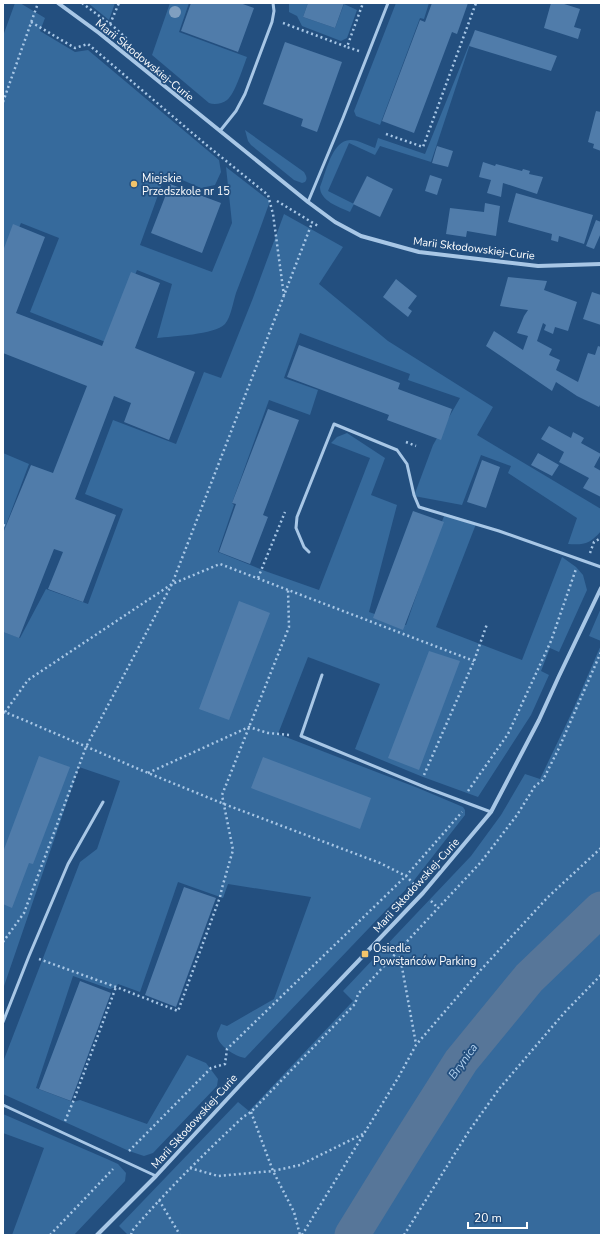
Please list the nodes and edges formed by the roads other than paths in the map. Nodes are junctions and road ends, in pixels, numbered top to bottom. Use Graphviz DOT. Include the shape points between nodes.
graph roads {
  1 [pos="58,3"];
  2 [pos="273,3"];
  3 [pos="388,3"];
  4 [pos="220,131"];
  5 [pos="308,202"];
  6 [pos="601,264"];
  7 [pos="309,552"];
  8 [pos="601,567"];
  9 [pos="601,588"];
  10 [pos="322,675"];
  11 [pos="103,802"];
  12 [pos="491,812"];
  13 [pos="3,1022"];
  14 [pos="3,1105"];
  15 [pos="156,1176"];
  16 [pos="97,1235"];
  1 -- 4 [label="street, Marii Skłodowskiej-Curie"];
  2 -- 4 [label="lane" via="272,22 245,94 236,112"];
  3 -- 5 [label="lane"];
  4 -- 5 [label="street, Marii Skłodowskiej-Curie"];
  5 -- 6 [label="street, Marii Skłodowskiej-Curie" via="335,222 361,236 419,252 538,266"];
  7 -- 8 [label="lane" via="304,547 296,528 297,517 334,424 397,450 407,464 419,507 499,531"];
  9 -- 12 [label="street, Marii Skłodowskiej-Curie" via="539,720"];
  10 -- 12 [label="lane" via="301,736"];
  11 -- 13 [label="lane" via="68,864"];
  12 -- 15 [label="street, Marii Skłodowskiej-Curie" via="423,893"];
  14 -- 15 [label="lane"];
  15 -- 16 [label="street, Marii Skłodowskiej-Curie"];
}
